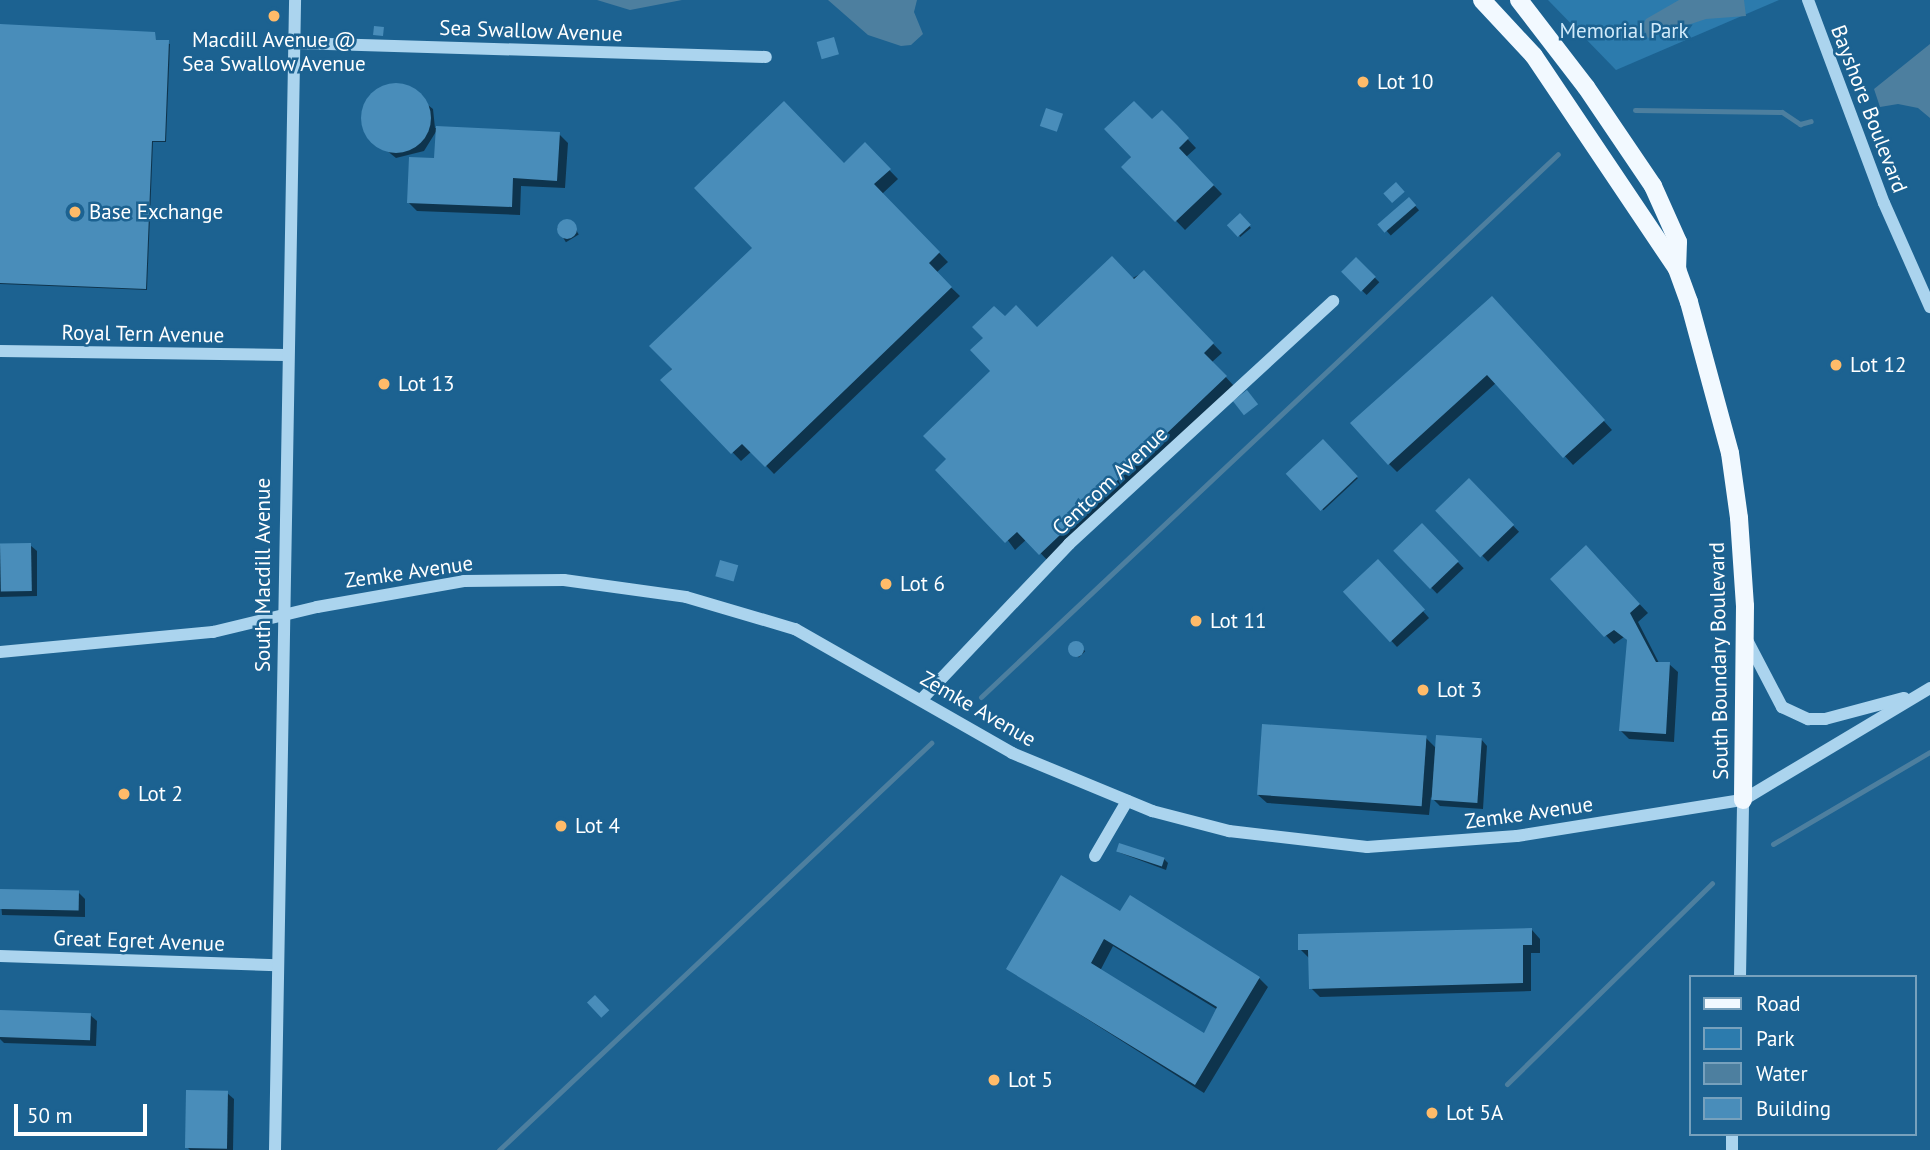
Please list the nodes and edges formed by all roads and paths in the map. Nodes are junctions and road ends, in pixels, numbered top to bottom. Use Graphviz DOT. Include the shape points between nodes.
graph roads {
  1 [pos="295,0"];
  2 [pos="1482,0"];
  3 [pos="1519,0"];
  4 [pos="1808,0"];
  5 [pos="295,43"];
  6 [pos="766,57"];
  7 [pos="1677,269"];
  8 [pos="1333,301"];
  9 [pos="1930,307"];
  10 [pos="0,351"];
  11 [pos="286,355"];
  12 [pos="283,614"];
  13 [pos="1745,637"];
  14 [pos="0,652"];
  15 [pos="1930,688"];
  16 [pos="1918,695"];
  17 [pos="922,699"];
  18 [pos="1743,800"];
  19 [pos="1127,802"];
  20 [pos="1095,856"];
  21 [pos="0,956"];
  22 [pos="277,965"];
  23 [pos="1740,975"];
  24 [pos="275,1150"];
  1 -- 5 [label="street, South Macdill Avenue"];
  2 -- 7 [label="main road, South Boundary Boulevard" via="1534,56"];
  3 -- 7 [label="main road, South Boundary Boulevard" via="1586,87 1653,186 1678,242"];
  4 -- 9 [label="street, Bayshore Boulevard" via="1884,203"];
  5 -- 6 [label="street, Sea Swallow Avenue"];
  5 -- 11 [label="street, South Macdill Avenue"];
  7 -- 13 [label="main road, South Boundary Boulevard" via="1730,453 1739,518"];
  8 -- 17 [label="street, Centcom Avenue" via="1069,544"];
  10 -- 11 [label="street, Royal Tern Avenue"];
  11 -- 12 [label="street, South Macdill Avenue"];
  12 -- 14 [label="street, Zemke Avenue" via="213,632"];
  12 -- 17 [label="street, Zemke Avenue" via="464,580 564,580 687,597 795,629"];
  12 -- 22 [label="street, South Macdill Avenue"];
  13 -- 16 [label="street, Zemke Avenue" via="1782,706 1808,719 1825,719"];
  13 -- 18 [label="main road, South Boundary Boulevard"];
  15 -- 16 [label="street, Zemke Avenue"];
  16 -- 18 [label="street, Zemke Avenue"];
  17 -- 19 [label="street, Zemke Avenue" via="1012,753"];
  18 -- 19 [label="street, Zemke Avenue" via="1517,836 1367,847 1229,831"];
  18 -- 23 [label="street, South Boundary Boulevard"];
  19 -- 20 [label="street"];
  21 -- 22 [label="street, Great Egret Avenue"];
  22 -- 24 [label="street, South Macdill Avenue"];
}
